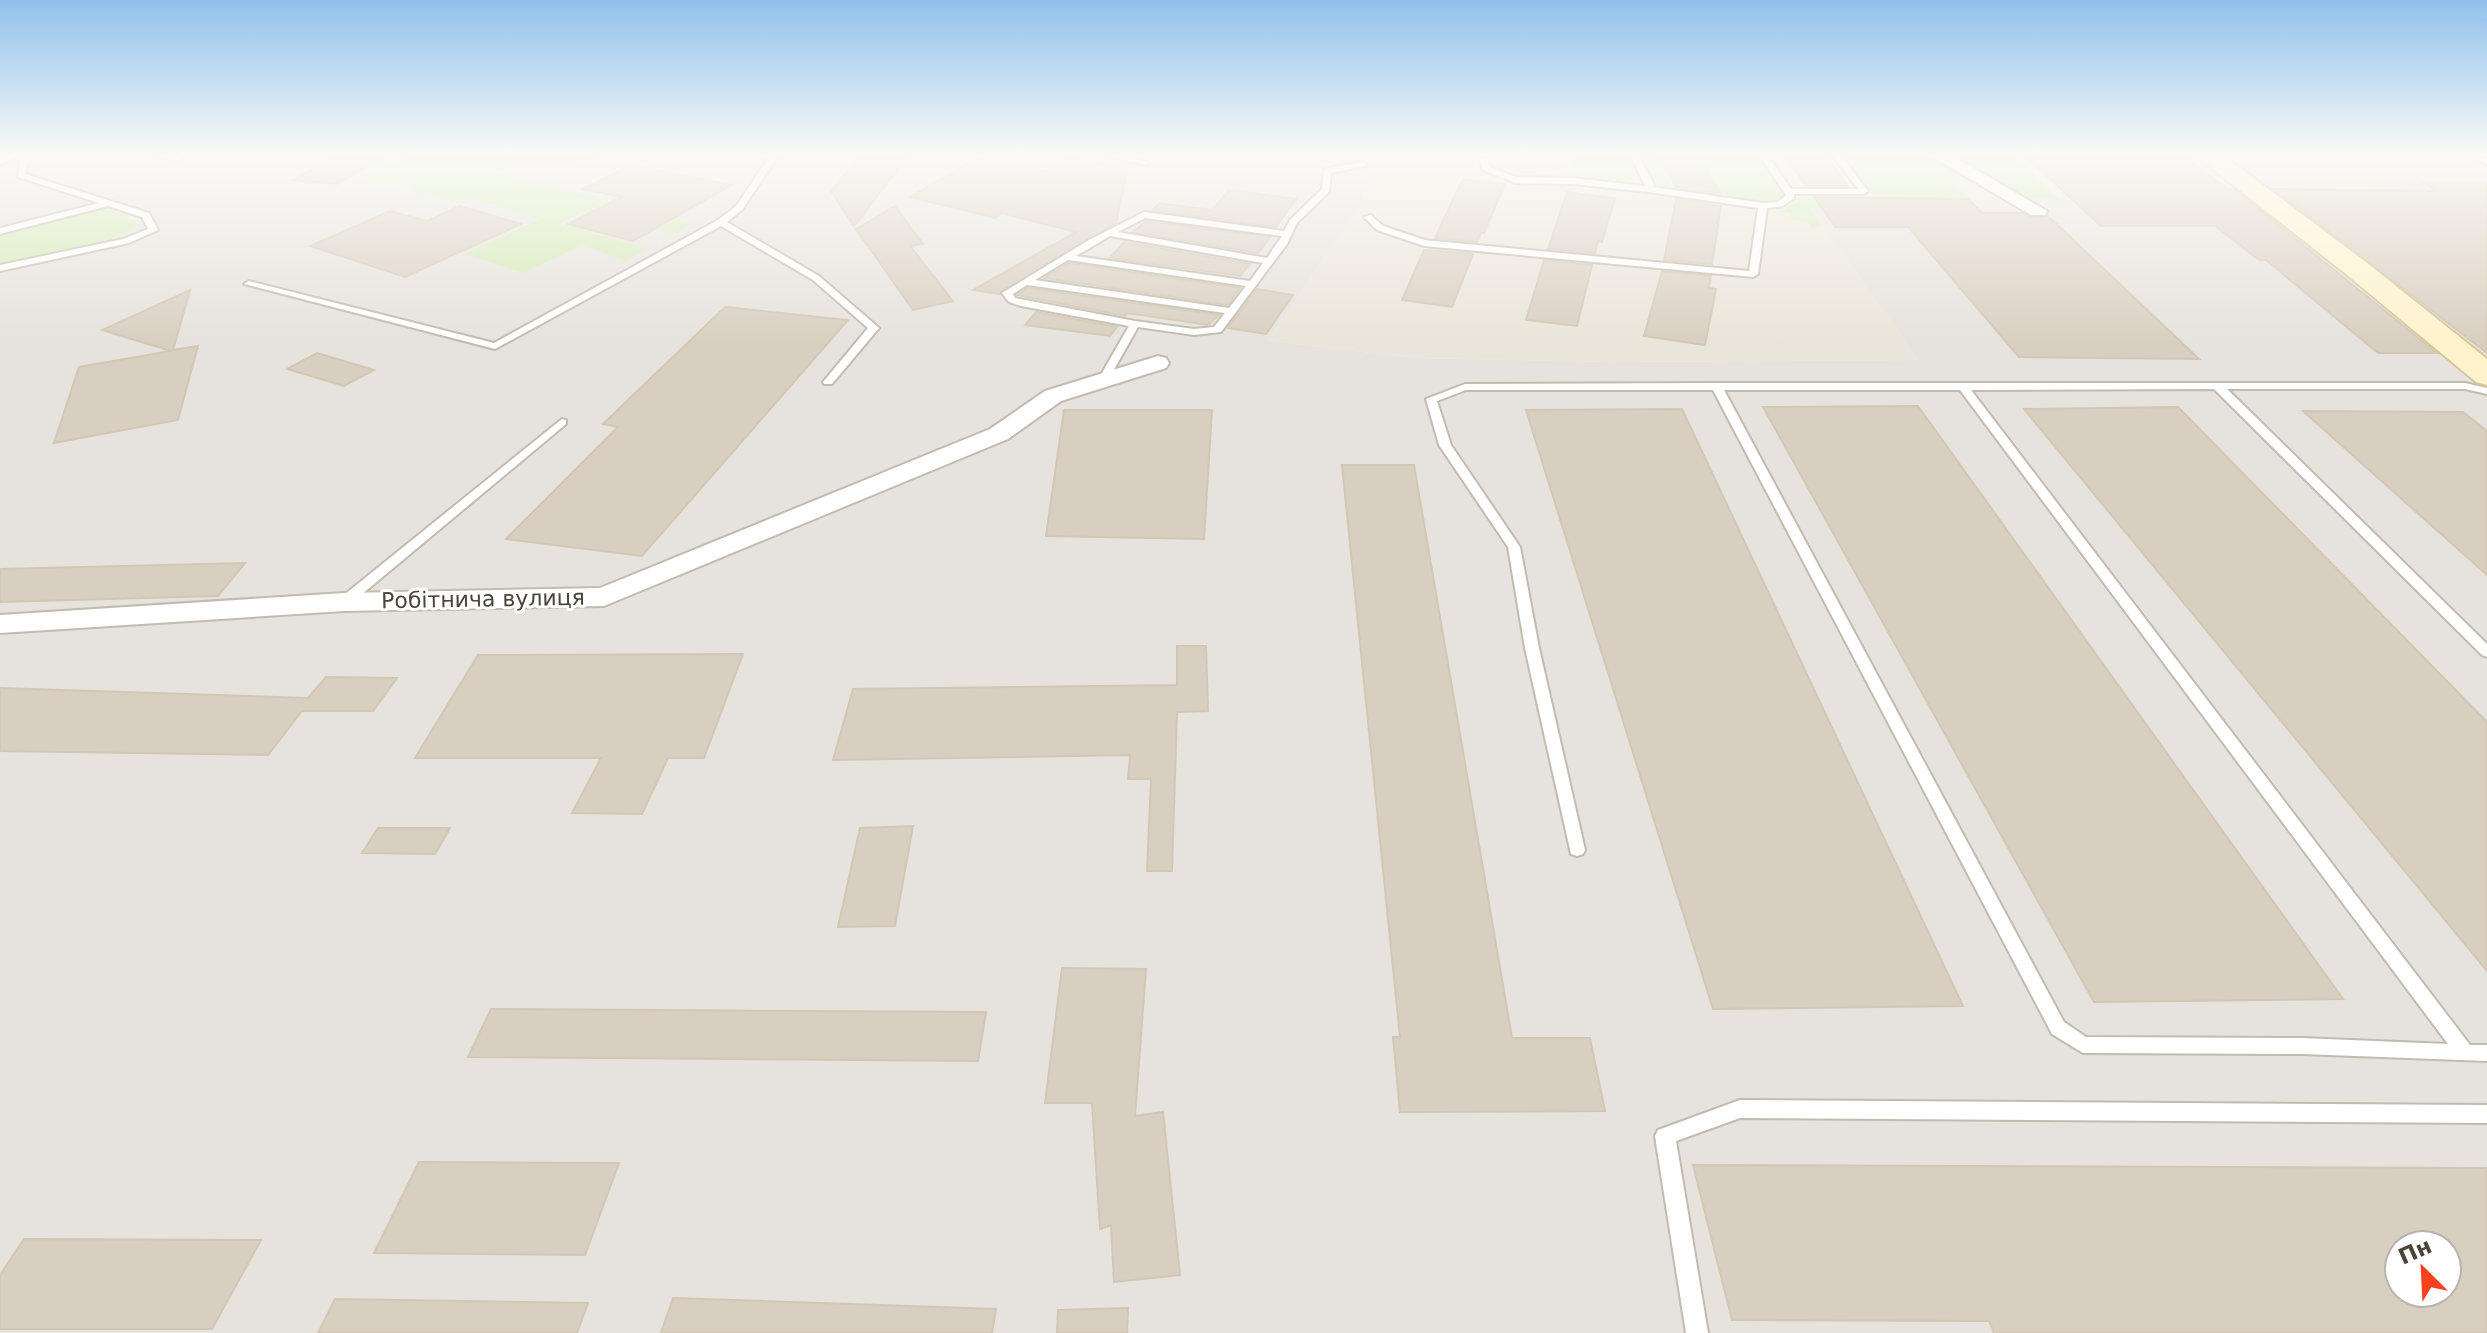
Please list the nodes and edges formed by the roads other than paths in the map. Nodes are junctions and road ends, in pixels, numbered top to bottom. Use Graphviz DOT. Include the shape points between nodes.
graph roads {
  1 [pos="50,218"];
  2 [pos="147,218"];
  3 [pos="726,218"];
  4 [pos="1138,218"];
  5 [pos="1168,218"];
  6 [pos="1297,218"];
  7 [pos="1369,218"];
  8 [pos="1761,218"];
  9 [pos="2290,218"];
  10 [pos="721,222"];
  11 [pos="0,231"];
  12 [pos="1108,233"];
  13 [pos="1287,234"];
  14 [pos="1066,257"];
  15 [pos="1269,261"];
  16 [pos="0,268"];
  17 [pos="1025,282"];
  18 [pos="249,284"];
  19 [pos="1252,284"];
  20 [pos="1232,311"];
  21 [pos="1135,324"];
  22 [pos="1158,363"];
  23 [pos="2479,378"];
  24 [pos="1103,380"];
  25 [pos="828,382"];
  26 [pos="1716,386"];
  27 [pos="1963,386"];
  28 [pos="2218,387"];
  29 [pos="2487,391"];
  30 [pos="562,422"];
  31 [pos="344,602"];
  32 [pos="0,624"];
  33 [pos="2487,652"];
  34 [pos="1577,850"];
  35 [pos="2465,1053"];
  36 [pos="2487,1053"];
  37 [pos="2487,1114"];
  38 [pos="1697,1333"];
  1 -- 11 [label="lane"];
  2 -- 16 [label="lane" via="153,230 126,241"];
  3 -- 10 [label="lane"];
  4 -- 12 [label="lane"];
  5 -- 13 [label="lane"];
  6 -- 13 [label="lane"];
  7 -- 8 [label="lane" via="1380,228 1424,243 1753,274"];
  9 -- 23 [label="street" via="2356,268"];
  10 -- 18 [label="lane" via="495,346"];
  10 -- 25 [label="lane" via="816,278 874,328"];
  12 -- 14 [label="lane"];
  12 -- 15 [label="lane"];
  13 -- 15 [label="lane"];
  14 -- 17 [label="lane"];
  14 -- 19 [label="lane"];
  15 -- 19 [label="lane"];
  17 -- 20 [label="lane"];
  17 -- 21 [label="lane" via="1007,293 1012,300"];
  19 -- 20 [label="lane"];
  20 -- 21 [label="lane" via="1217,330"];
  21 -- 24 [label="lane"];
  22 -- 24 [label="street, Робітнича вулиця"];
  23 -- 28 [label="lane"];
  23 -- 29 [label="lane"];
  24 -- 31 [label="street, Робітнича вулиця" via="1053,396 999,434 604,597"];
  26 -- 27 [label="lane"];
  26 -- 34 [label="lane" via="1465,387 1431,399 1445,445 1514,547"];
  26 -- 35 [label="lane" via="2058,1028 2083,1045"];
  27 -- 28 [label="lane"];
  27 -- 35 [label="lane"];
  28 -- 33 [label="lane"];
  30 -- 31 [label="lane"];
  31 -- 32 [label="street, Робітнича вулиця"];
  35 -- 36 [label="lane"];
  37 -- 38 [label="lane" via="1740,1109 1665,1136"];
}
